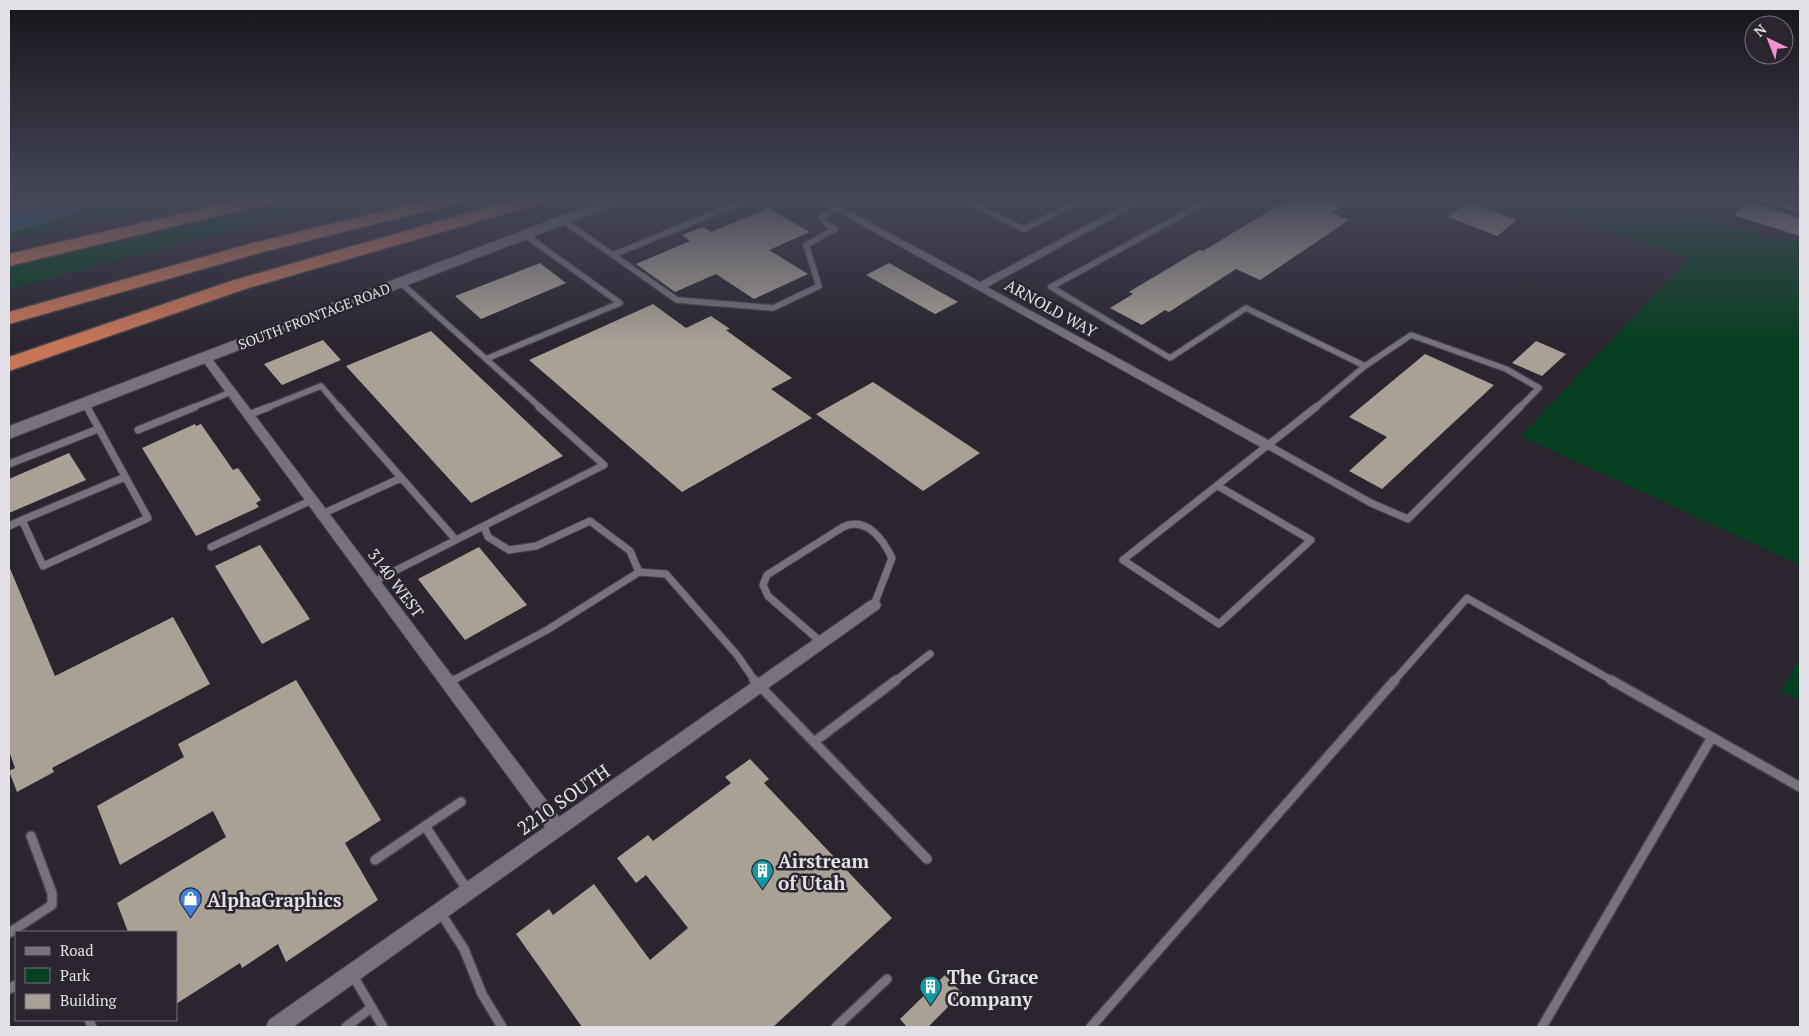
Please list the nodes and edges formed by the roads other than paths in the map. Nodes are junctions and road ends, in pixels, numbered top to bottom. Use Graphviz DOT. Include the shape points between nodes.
graph roads {
  1 [pos="32,246"];
  2 [pos="66,246"];
  3 [pos="208,246"];
  4 [pos="263,246"];
  5 [pos="372,246"];
  6 [pos="493,246"];
  7 [pos="541,246"];
  8 [pos="600,246"];
  9 [pos="634,246"];
  10 [pos="806,246"];
  11 [pos="907,246"];
  12 [pos="1055,246"];
  13 [pos="1124,246"];
  14 [pos="9,252"];
  15 [pos="613,255"];
  16 [pos="9,260"];
  17 [pos="401,283"];
  18 [pos="979,287"];
  19 [pos="9,302"];
  20 [pos="9,318"];
  21 [pos="206,358"];
  22 [pos="486,359"];
  23 [pos="14,362"];
  24 [pos="1365,366"];
  25 [pos="231,392"];
  26 [pos="85,404"];
  27 [pos="248,414"];
  28 [pos="98,429"];
  29 [pos="138,430"];
  30 [pos="9,434"];
  31 [pos="1268,446"];
  32 [pos="9,464"];
  33 [pos="125,477"];
  34 [pos="401,478"];
  35 [pos="1218,486"];
  36 [pos="312,500"];
  37 [pos="322,514"];
  38 [pos="22,520"];
  39 [pos="9,526"];
  40 [pos="484,526"];
  41 [pos="456,540"];
  42 [pos="211,547"];
  43 [pos="639,572"];
  44 [pos="373,582"];
  45 [pos="874,605"];
  46 [pos="821,642"];
  47 [pos="930,654"];
  48 [pos="448,683"];
  49 [pos="759,687"];
  50 [pos="1712,737"];
  51 [pos="814,742"];
  52 [pos="1800,787"];
  53 [pos="461,802"];
  54 [pos="425,826"];
  55 [pos="557,829"];
  56 [pos="31,836"];
  57 [pos="927,859"];
  58 [pos="375,860"];
  59 [pos="468,892"];
  60 [pos="439,912"];
  61 [pos="9,933"];
  62 [pos="352,974"];
  63 [pos="887,978"];
  64 [pos="372,1008"];
  65 [pos="276,1027"];
  66 [pos="346,1027"];
  67 [pos="383,1027"];
  68 [pos="502,1027"];
  69 [pos="836,1027"];
  70 [pos="1091,1027"];
  71 [pos="1542,1027"];
  1 -- 14 [label="highway"];
  2 -- 16 [label="highway"];
  3 -- 19 [label="highway"];
  4 -- 20 [label="highway"];
  5 -- 23 [label="highway" via="238,285"];
  6 -- 17 [label="street, SOUTH FRONTAGE ROAD"];
  7 -- 22 [label="lane" via="620,304"];
  8 -- 15 [label="lane"];
  9 -- 15 [label="lane"];
  10 -- 15 [label="lane" via="819,286 773,308 677,300"];
  11 -- 18 [label="street, ARNOLD WAY"];
  12 -- 18 [label="street"];
  13 -- 24 [label="lane" via="1050,287 1170,358 1246,308"];
  17 -- 21 [label="street, SOUTH FRONTAGE ROAD"];
  17 -- 22 [label="lane"];
  18 -- 31 [label="street, ARNOLD WAY"];
  21 -- 25 [label="street, 3140 WEST"];
  21 -- 26 [label="street, SOUTH FRONTAGE ROAD"];
  22 -- 40 [label="lane" via="604,465"];
  24 -- 31 [label="lane"];
  24 -- 31 [label="lane" via="1412,335 1506,369 1539,388 1408,519 1371,503"];
  25 -- 27 [label="street, 3140 WEST"];
  25 -- 29 [label="lane"];
  26 -- 28 [label="lane"];
  26 -- 30 [label="street, SOUTH FRONTAGE ROAD"];
  27 -- 34 [label="lane" via="321,386"];
  27 -- 36 [label="street, 3140 WEST"];
  28 -- 32 [label="lane"];
  28 -- 33 [label="lane"];
  31 -- 35 [label="lane"];
  33 -- 38 [label="lane"];
  33 -- 38 [label="lane" via="148,518 43,566"];
  34 -- 37 [label="lane"];
  34 -- 41 [label="lane"];
  35 -- 35 [label="lane" via="1123,560 1220,624 1311,540"];
  36 -- 37 [label="street, 3140 WEST"];
  36 -- 42 [label="lane"];
  37 -- 44 [label="street, 3140 WEST"];
  38 -- 39 [label="lane"];
  40 -- 41 [label="lane"];
  40 -- 43 [label="lane" via="488,537 509,550 536,546 590,521 630,551"];
  41 -- 44 [label="lane"];
  43 -- 48 [label="lane" via="547,630"];
  43 -- 49 [label="lane" via="666,574 737,655"];
  44 -- 48 [label="street, 3140 WEST"];
  45 -- 46 [label="street, 2210 SOUTH"];
  45 -- 46 [label="lane" via="892,558 888,547 862,525 851,523 839,529 768,575 762,581 762,588 768,596"];
  46 -- 49 [label="street, 2210 SOUTH"];
  47 -- 51 [label="lane"];
  48 -- 55 [label="street, 3140 WEST"];
  49 -- 51 [label="lane"];
  49 -- 55 [label="street, 2210 SOUTH"];
  50 -- 52 [label="lane"];
  50 -- 70 [label="lane" via="1467,598"];
  50 -- 71 [label="lane"];
  51 -- 57 [label="lane"];
  53 -- 54 [label="lane"];
  54 -- 58 [label="lane"];
  54 -- 59 [label="lane"];
  55 -- 59 [label="street, 2210 SOUTH"];
  56 -- 61 [label="lane" via="52,893 52,905"];
  59 -- 60 [label="street, 2210 SOUTH"];
  60 -- 62 [label="street, 2210 SOUTH"];
  60 -- 68 [label="lane" via="464,949 482,994"];
  62 -- 64 [label="lane"];
  62 -- 65 [label="street, 2210 SOUTH"];
  63 -- 69 [label="lane"];
  64 -- 66 [label="lane"];
  64 -- 67 [label="lane"];
}
